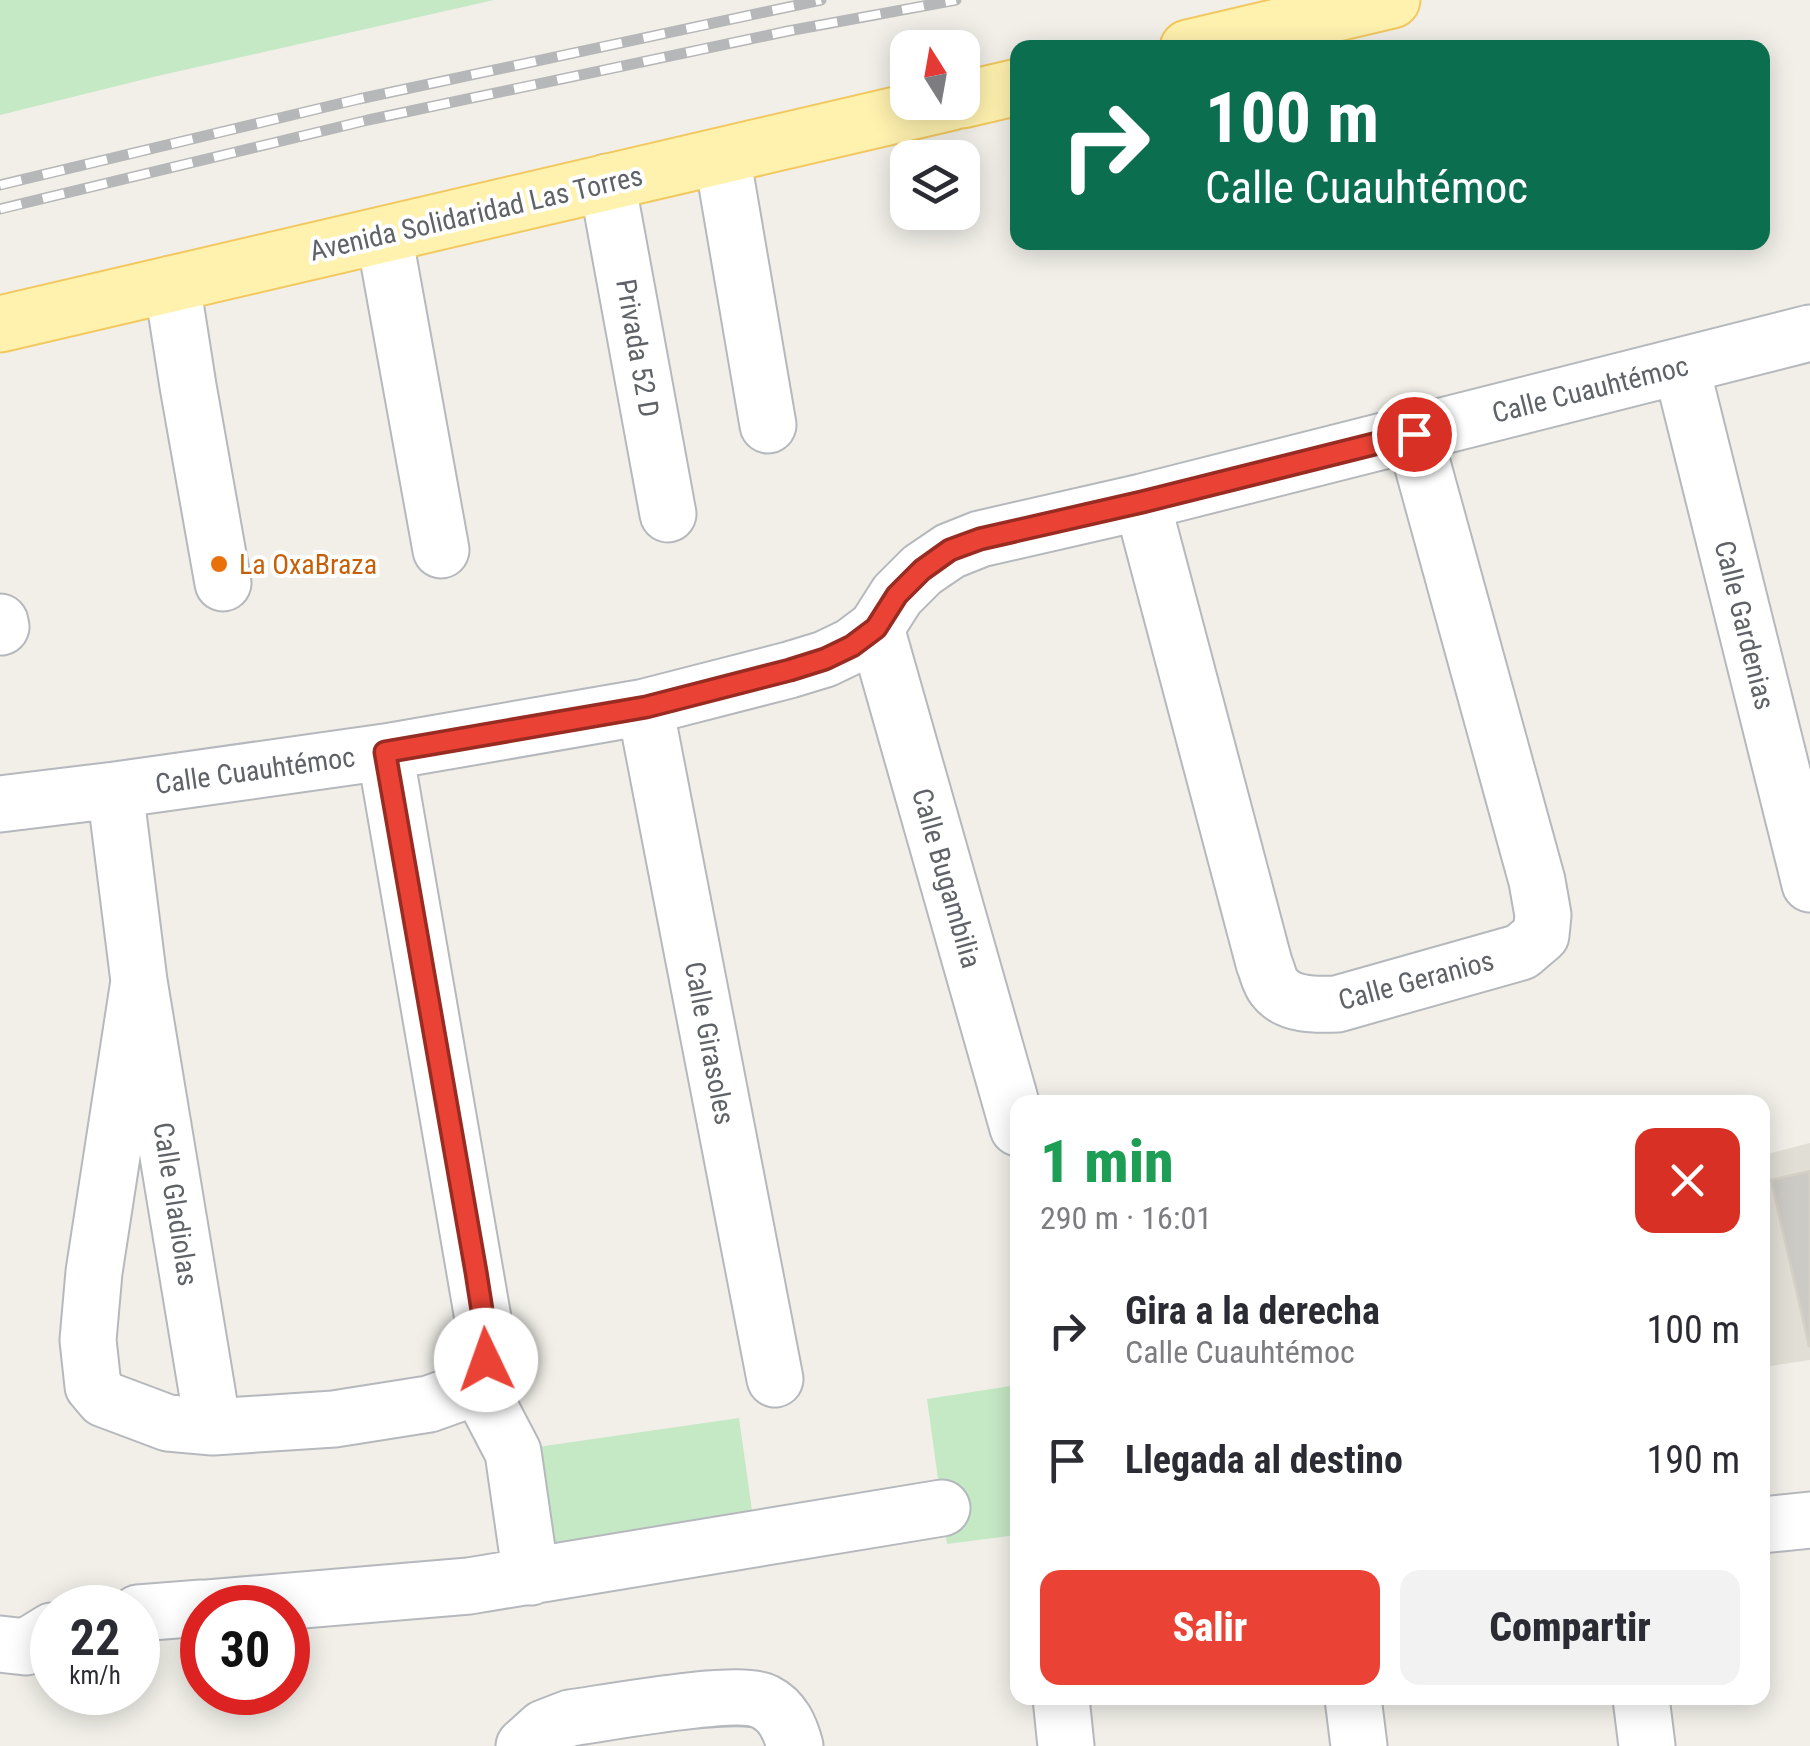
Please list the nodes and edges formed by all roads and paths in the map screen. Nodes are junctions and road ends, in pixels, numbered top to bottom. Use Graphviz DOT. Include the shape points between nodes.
graph roads {
  1 [pos="1392,0"];
  2 [pos="1222,40"];
  3 [pos="1010,89"];
  4 [pos="980,96"];
  5 [pos="890,117"];
  6 [pos="722,156"];
  7 [pos="607,182"];
  8 [pos="384,234"];
  9 [pos="172,284"];
  10 [pos="5,326"];
  11 [pos="1810,333"];
  12 [pos="1681,366"];
  13 [pos="768,426"];
  14 [pos="1414,434"];
  15 [pos="1142,502"];
  16 [pos="668,514"];
  17 [pos="441,550"];
  18 [pos="223,583"];
  19 [pos="876,628"];
  20 [pos="646,707"];
  21 [pos="385,752"];
  22 [pos="115,790"];
  23 [pos="0,804"];
  24 [pos="1810,884"];
  25 [pos="138,981"];
  26 [pos="1010,1100"];
  27 [pos="775,1380"];
  28 [pos="476,1383"];
  29 [pos="212,1427"];
  30 [pos="942,1508"];
  31 [pos="1810,1520"];
  32 [pos="1770,1524"];
  33 [pos="531,1576"];
  34 [pos="310,1599"];
  35 [pos="0,1644"];
  36 [pos="30,1645"];
  37 [pos="1062,1705"];
  38 [pos="1354,1705"];
  39 [pos="1642,1705"];
  40 [pos="524,1746"];
  41 [pos="795,1746"];
  42 [pos="1066,1746"];
  43 [pos="1359,1746"];
  44 [pos="1648,1746"];
  1 -- 2 [label="main road"];
  3 -- 4 [label="main road"];
  5 -- 6 [label="main road, Avenida Solidaridad Las Torres"];
  6 -- 7 [label="main road, Avenida Solidaridad Las Torres"];
  6 -- 13 [label="street"];
  7 -- 8 [label="main road, Avenida Solidaridad Las Torres"];
  7 -- 16 [label="street, Privada 52 D"];
  8 -- 9 [label="main road, Avenida Solidaridad Las Torres"];
  8 -- 17 [label="street"];
  9 -- 10 [label="main road, Avenida Solidaridad Las Torres"];
  9 -- 18 [label="street"];
  11 -- 12 [label="street, Calle Cuauhtémoc"];
  12 -- 14 [label="street, Calle Cuauhtémoc"];
  12 -- 24 [label="street, Calle Gardenias"];
  14 -- 15 [label="street, Calle Cuauhtémoc"];
  14 -- 15 [label="street, Calle Geranios" via="1537,881 1541,935 1521,952 1336,1004 1292,1000 1274,987 1264,964"];
  15 -- 19 [label="street, Calle Cuauhtémoc" via="950,550 897,595"];
  19 -- 20 [label="street, Calle Cuauhtémoc" via="825,659"];
  19 -- 26 [label="street, Calle Bugambilia"];
  20 -- 21 [label="street, Calle Cuauhtémoc"];
  20 -- 27 [label="street, Calle Girasoles"];
  21 -- 22 [label="street, Calle Cuauhtémoc"];
  21 -- 28 [label="street" via="486,1336"];
  22 -- 23 [label="street, Calle Cuauhtémoc"];
  22 -- 25 [label="street, Calle Gladiolas"];
  25 -- 29 [label="street, Calle Gladiolas"];
  25 -- 29 [label="street, Calle Gladiolas" via="94,1272 88,1340 94,1386 104,1399 168,1423"];
  28 -- 29 [label="street" via="430,1404"];
  28 -- 33 [label="street" via="514,1452"];
  30 -- 33 [label="street"];
  31 -- 32 [label="street"];
  33 -- 34 [label="street"];
  35 -- 36 [label="street"];
  37 -- 42 [label="street"];
  38 -- 43 [label="street"];
  39 -- 44 [label="street"];
  40 -- 41 [label="street" via="570,1718 734,1696 762,1700 782,1715"];
}
